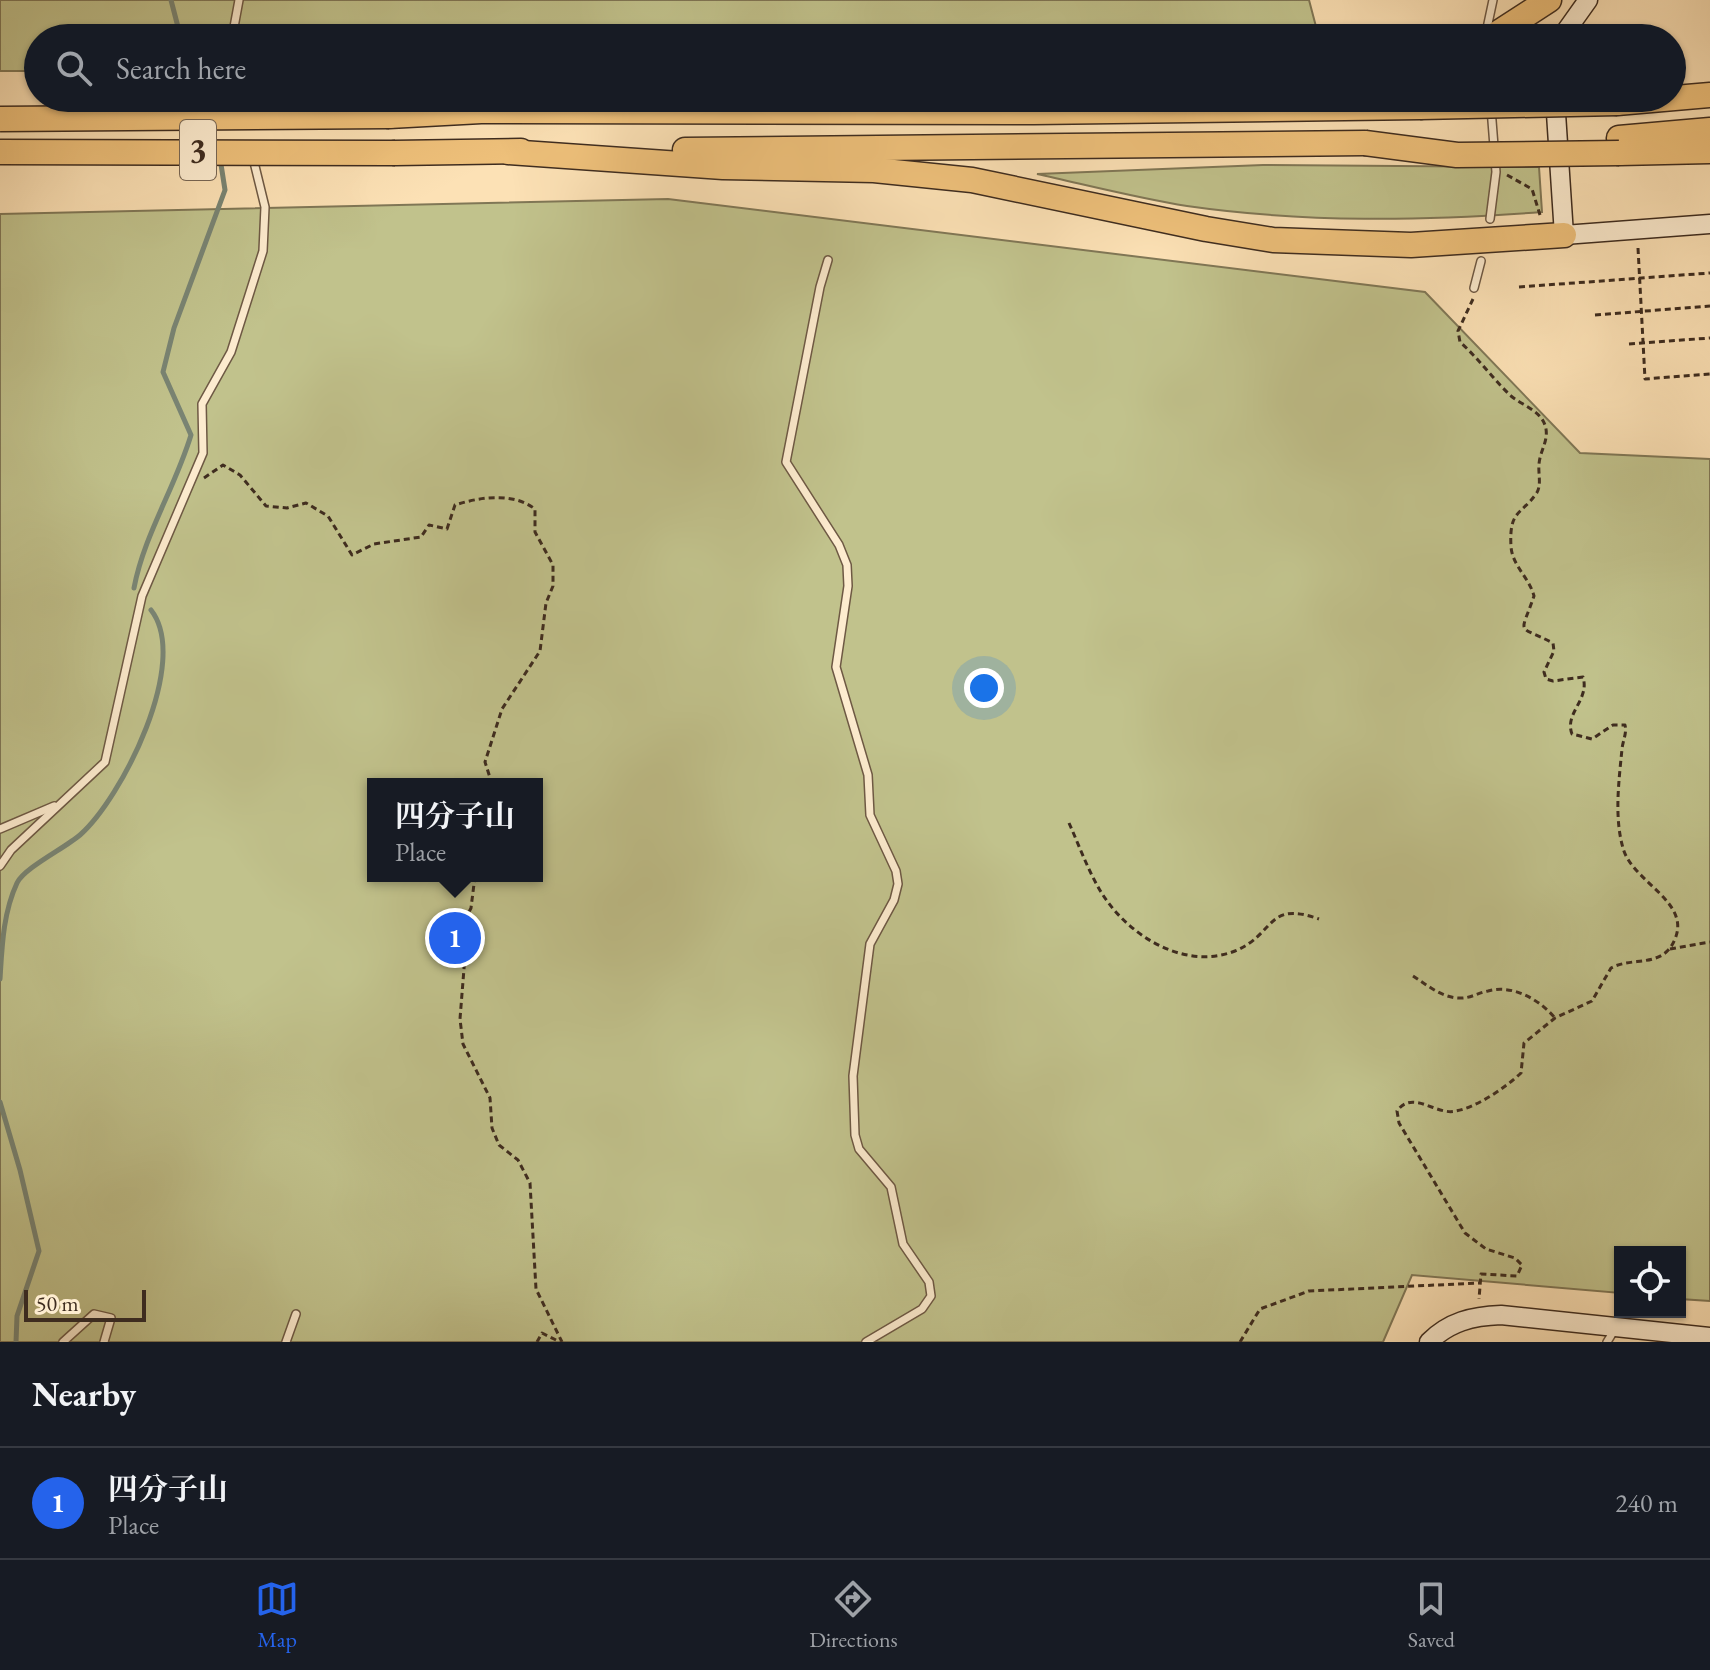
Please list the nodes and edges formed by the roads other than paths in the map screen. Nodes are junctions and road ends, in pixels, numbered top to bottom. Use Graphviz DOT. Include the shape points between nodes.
graph roads {
  1 [pos="239,0"];
  2 [pos="1493,0"];
  3 [pos="1549,0"];
  4 [pos="1588,0"];
  5 [pos="235,24"];
  6 [pos="1490,24"];
  7 [pos="1510,24"];
  8 [pos="1571,24"];
  9 [pos="1710,95"];
  10 [pos="1686,97"];
  11 [pos="463,112"];
  12 [pos="1491,112"];
  13 [pos="1556,112"];
  14 [pos="241,114"];
  15 [pos="0,119"];
  16 [pos="245,129"];
  17 [pos="1710,130"];
  18 [pos="249,145"];
  19 [pos="1619,145"];
  20 [pos="1710,151"];
  21 [pos="0,152"];
  22 [pos="508,152"];
  23 [pos="1490,219"];
  24 [pos="1710,224"];
  25 [pos="1564,235"];
  26 [pos="828,260"];
  27 [pos="1481,261"];
  28 [pos="1474,288"];
  29 [pos="60,804"];
  30 [pos="0,829"];
  31 [pos="0,866"];
  32 [pos="296,1314"];
  33 [pos="1612,1334"];
  34 [pos="1710,1337"];
  35 [pos="63,1342"];
  36 [pos="104,1342"];
  37 [pos="286,1342"];
  38 [pos="866,1342"];
  39 [pos="1429,1342"];
  1 -- 5 [label="lane"];
  2 -- 6 [label="lane"];
  3 -- 7 [label="highway"];
  4 -- 8 [label="main road"];
  9 -- 10 [label="highway, 3, bridge"];
  11 -- 15 [label="highway, 3, bridge"];
  12 -- 23 [label="lane" via="1496,172"];
  13 -- 25 [label="main road"];
  14 -- 16 [label="lane"];
  17 -- 19 [label="highway"];
  18 -- 29 [label="lane" via="265,207 265,241 241,328 202,404 203,453 142,596 105,762"];
  19 -- 20 [label="highway"];
  19 -- 22 [label="highway, 3, bridge" via="1457,155 1365,143"];
  21 -- 22 [label="highway, 3, bridge"];
  22 -- 25 [label="highway" via="723,167 874,170 972,180 1273,240 1411,245"];
  24 -- 25 [label="main road"];
  26 -- 38 [label="lane" via="786,462 847,565 836,667 868,775 870,815 898,884 870,944 853,1076 855,1135 859,1149 891,1187 903,1244 929,1282 931,1296 922,1309"];
  27 -- 28 [label="lane"];
  29 -- 30 [label="lane"];
  29 -- 31 [label="lane"];
  32 -- 37 [label="lane"];
  33 -- 34 [label="main road"];
  33 -- 39 [label="main road" via="1501,1315 1478,1316 1444,1327"];
  35 -- 36 [label="lane" via="94,1314 111,1318"];
}
